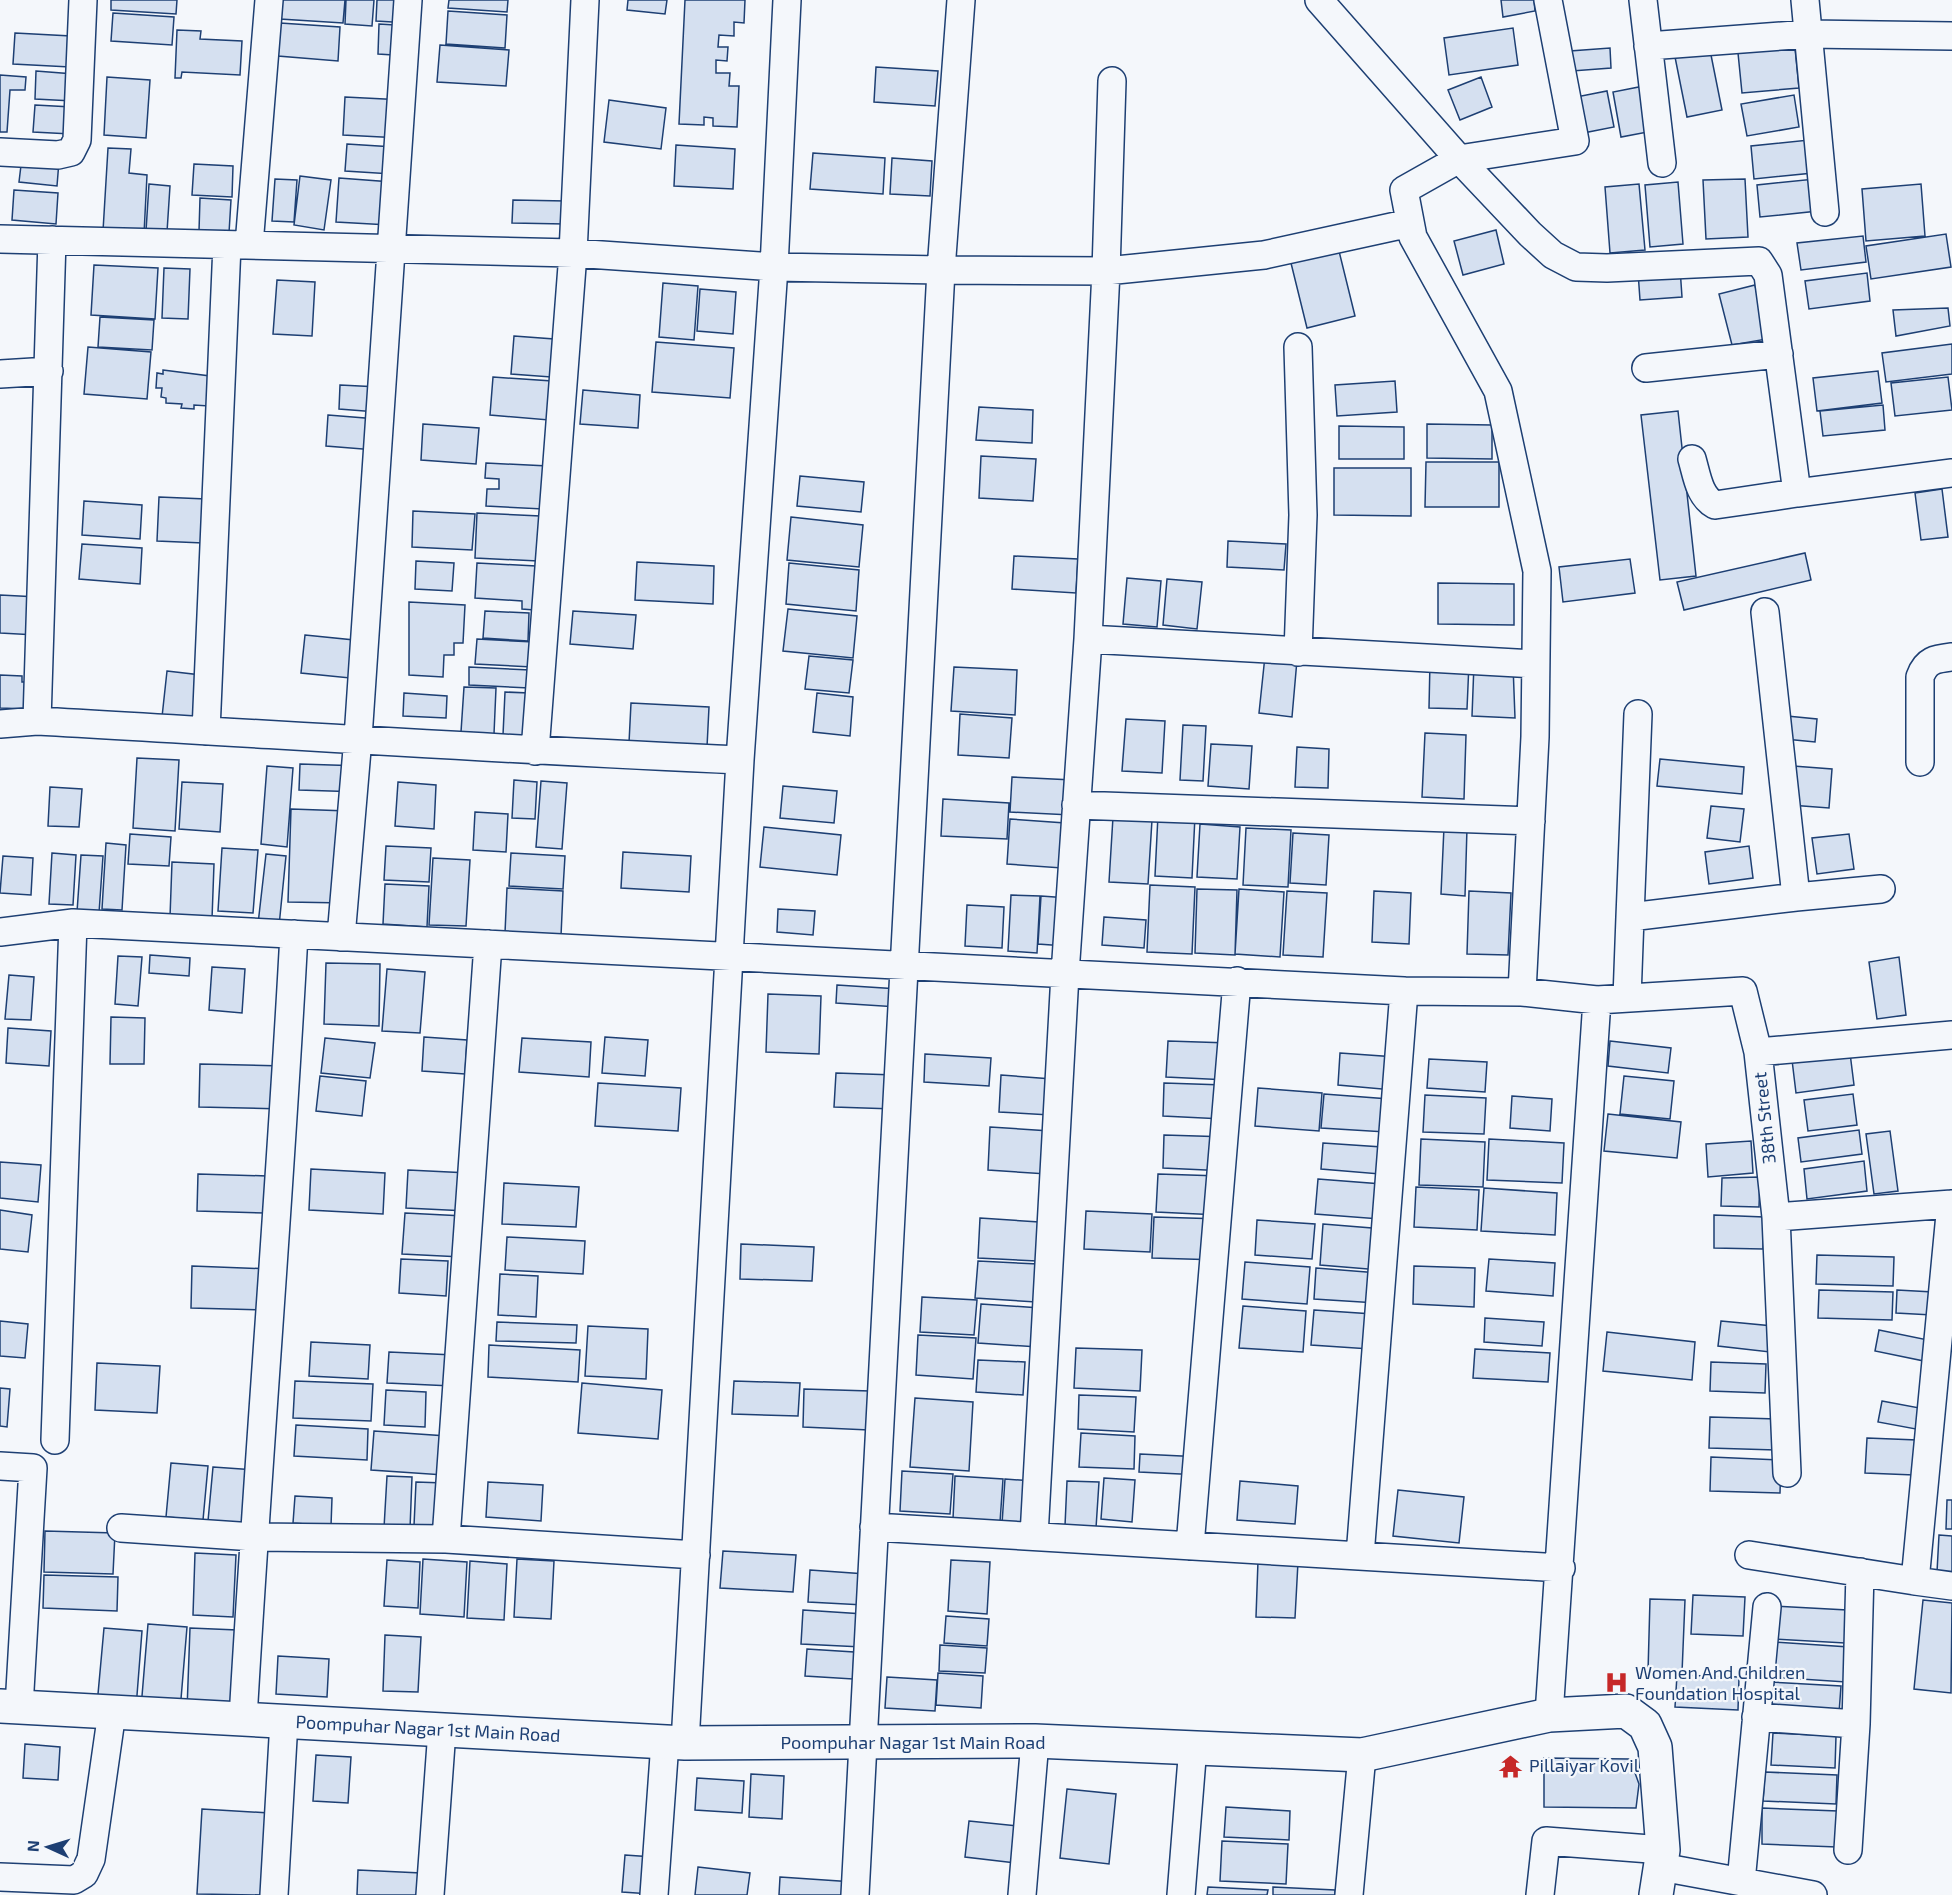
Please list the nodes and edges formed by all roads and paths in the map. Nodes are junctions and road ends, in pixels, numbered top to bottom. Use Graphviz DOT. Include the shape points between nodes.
graph roads {
  1 [pos="83,0"];
  2 [pos="269,0"];
  3 [pos="408,0"];
  4 [pos="585,0"];
  5 [pos="787,0"];
  6 [pos="961,0"];
  7 [pos="1319,0"];
  8 [pos="1548,0"];
  9 [pos="1643,0"];
  10 [pos="1805,0"];
  11 [pos="1808,34"];
  12 [pos="1952,36"];
  13 [pos="1648,46"];
  14 [pos="1112,81"];
  15 [pos="0,152"];
  16 [pos="1459,159"];
  17 [pos="1662,163"];
  18 [pos="1826,212"];
  19 [pos="1410,223"];
  20 [pos="0,239"];
  21 [pos="52,240"];
  22 [pos="238,245"];
  23 [pos="390,247"];
  24 [pos="573,253"];
  25 [pos="774,267"];
  26 [pos="941,270"];
  27 [pos="1106,271"];
  28 [pos="1298,347"];
  29 [pos="1779,354"];
  30 [pos="1646,369"];
  31 [pos="49,370"];
  32 [pos="0,374"];
  33 [pos="1692,459"];
  34 [pos="1952,474"];
  35 [pos="1797,493"];
  36 [pos="1765,612"];
  37 [pos="1088,639"];
  38 [pos="1298,652"];
  39 [pos="1952,657"];
  40 [pos="1535,664"];
  41 [pos="1638,714"];
  42 [pos="37,721"];
  43 [pos="0,724"];
  44 [pos="206,731"];
  45 [pos="358,738"];
  46 [pos="535,752"];
  47 [pos="740,760"];
  48 [pos="1920,762"];
  49 [pos="1076,805"];
  50 [pos="1531,821"];
  51 [pos="1881,889"];
  52 [pos="1796,897"];
  53 [pos="1630,917"];
  54 [pos="73,923"];
  55 [pos="0,932"];
  56 [pos="294,934"];
  57 [pos="341,937"];
  58 [pos="488,944"];
  59 [pos="729,956"];
  60 [pos="905,966"];
  61 [pos="1065,974"];
  62 [pos="1237,981"];
  63 [pos="1404,991"];
  64 [pos="1522,992"];
  65 [pos="1627,998"];
  66 [pos="1597,1000"];
  67 [pos="1952,1035"];
  68 [pos="1758,1052"];
  69 [pos="1951,1204"];
  70 [pos="1776,1217"];
  71 [pos="56,1440"];
  72 [pos="0,1466"];
  73 [pos="1787,1473"];
  74 [pos="874,1527"];
  75 [pos="121,1528"];
  76 [pos="1034,1536"];
  77 [pos="254,1537"];
  78 [pos="446,1539"];
  79 [pos="1190,1546"];
  80 [pos="696,1555"];
  81 [pos="1749,1555"];
  82 [pos="1360,1556"];
  83 [pos="1561,1568"];
  84 [pos="1860,1572"];
  85 [pos="1916,1581"];
  86 [pos="1952,1586"];
  87 [pos="1767,1607"];
  88 [pos="10,1706"];
  89 [pos="112,1712"];
  90 [pos="1549,1715"];
  91 [pos="1756,1717"];
  92 [pos="243,1719"];
  93 [pos="285,1721"];
  94 [pos="1856,1724"];
  95 [pos="442,1730"];
  96 [pos="1035,1741"];
  97 [pos="675,1743"];
  98 [pos="862,1744"];
  99 [pos="1193,1746"];
  100 [pos="1362,1755"];
  101 [pos="1848,1850"];
  102 [pos="1660,1871"];
  103 [pos="0,1877"];
  104 [pos="1741,1882"];
  105 [pos="274,1895"];
  106 [pos="430,1895"];
  107 [pos="654,1895"];
  108 [pos="855,1895"];
  109 [pos="1022,1895"];
  110 [pos="1181,1895"];
  111 [pos="1349,1895"];
  112 [pos="1540,1895"];
  113 [pos="1813,1895"];
  1 -- 15 [label="street" via="77,140 71,152 58,156"];
  2 -- 22 [label="street"];
  3 -- 23 [label="street"];
  4 -- 24 [label="street"];
  5 -- 25 [label="street"];
  6 -- 26 [label="street"];
  7 -- 16 [label="street"];
  8 -- 16 [label="street" via="1575,141"];
  9 -- 13 [label="street"];
  10 -- 11 [label="street"];
  11 -- 12 [label="street"];
  11 -- 13 [label="street"];
  11 -- 18 [label="street"];
  13 -- 17 [label="street"];
  14 -- 27 [label="street"];
  16 -- 19 [label="street" via="1404,190"];
  16 -- 29 [label="street" via="1530,234 1553,255 1576,267 1759,261 1768,275"];
  19 -- 27 [label="street" via="1264,255"];
  19 -- 40 [label="street" via="1413,237 1498,391 1537,571"];
  20 -- 21 [label="street"];
  21 -- 22 [label="street"];
  21 -- 31 [label="street"];
  22 -- 23 [label="street"];
  22 -- 44 [label="street"];
  23 -- 24 [label="street"];
  23 -- 45 [label="street"];
  24 -- 25 [label="street"];
  24 -- 46 [label="street"];
  25 -- 26 [label="street"];
  25 -- 47 [label="street"];
  26 -- 27 [label="street"];
  26 -- 60 [label="street"];
  27 -- 37 [label="street"];
  28 -- 38 [label="street" via="1303,515"];
  29 -- 30 [label="street"];
  29 -- 35 [label="street"];
  31 -- 32 [label="street"];
  31 -- 42 [label="street"];
  33 -- 35 [label="street" via="1702,491 1715,505"];
  34 -- 35 [label="street"];
  36 -- 52 [label="street"];
  37 -- 38 [label="street"];
  37 -- 49 [label="street"];
  38 -- 40 [label="street"];
  39 -- 48 [label="street" via="1932,659 1920,677"];
  40 -- 50 [label="street"];
  41 -- 53 [label="street"];
  42 -- 43 [label="street"];
  42 -- 44 [label="street"];
  44 -- 45 [label="street"];
  45 -- 46 [label="street"];
  45 -- 57 [label="street"];
  46 -- 47 [label="street"];
  47 -- 59 [label="street"];
  49 -- 50 [label="street"];
  49 -- 61 [label="street"];
  50 -- 64 [label="street"];
  51 -- 52 [label="street"];
  52 -- 53 [label="street"];
  53 -- 65 [label="street"];
  54 -- 55 [label="street, 38th Street"];
  54 -- 56 [label="street, 38th Street"];
  54 -- 71 [label="street"];
  56 -- 57 [label="street, 38th Street"];
  56 -- 77 [label="street"];
  57 -- 58 [label="street, 38th Street"];
  58 -- 59 [label="street, 38th Street"];
  58 -- 78 [label="street"];
  59 -- 60 [label="street, 38th Street"];
  59 -- 80 [label="street"];
  60 -- 61 [label="street, 38th Street"];
  60 -- 74 [label="street"];
  61 -- 62 [label="street, 38th Street"];
  61 -- 76 [label="street"];
  62 -- 63 [label="street, 38th Street"];
  62 -- 79 [label="street"];
  63 -- 64 [label="street, 38th Street"];
  63 -- 82 [label="street"];
  64 -- 66 [label="street, 38th Street"];
  65 -- 66 [label="street, 38th Street"];
  65 -- 68 [label="street, 38th Street" via="1743,991"];
  66 -- 83 [label="street"];
  67 -- 68 [label="street"];
  68 -- 70 [label="street, 38th Street"];
  69 -- 70 [label="street"];
  69 -- 85 [label="street"];
  70 -- 73 [label="street, 38th Street"];
  72 -- 88 [label="street" via="33,1468"];
  74 -- 76 [label="street"];
  74 -- 98 [label="street"];
  75 -- 77 [label="street"];
  76 -- 79 [label="street"];
  77 -- 78 [label="street"];
  77 -- 92 [label="street"];
  78 -- 80 [label="street"];
  79 -- 82 [label="street"];
  80 -- 97 [label="street"];
  81 -- 84 [label="street"];
  82 -- 83 [label="street"];
  83 -- 90 [label="street"];
  84 -- 85 [label="street"];
  84 -- 94 [label="street"];
  85 -- 86 [label="street"];
  87 -- 91 [label="street"];
  88 -- 89 [label="main road, Poompuhar Nagar 1st Main Road"];
  89 -- 92 [label="main road, Poompuhar Nagar 1st Main Road"];
  89 -- 103 [label="street" via="91,1859 84,1874 74,1880"];
  90 -- 100 [label="main road, Poompuhar Nagar 1st Main Road"];
  90 -- 102 [label="main road, Poompuhar Nagar 1st Main Road" via="1626,1711 1645,1725 1655,1748"];
  91 -- 94 [label="street"];
  91 -- 104 [label="street"];
  92 -- 93 [label="main road, Poompuhar Nagar 1st Main Road"];
  93 -- 95 [label="main road, Poompuhar Nagar 1st Main Road"];
  93 -- 105 [label="street"];
  94 -- 101 [label="street"];
  95 -- 97 [label="main road, Poompuhar Nagar 1st Main Road"];
  95 -- 106 [label="street"];
  96 -- 98 [label="main road, Poompuhar Nagar 1st Main Road"];
  96 -- 99 [label="main road, Poompuhar Nagar 1st Main Road"];
  96 -- 109 [label="street"];
  97 -- 98 [label="main road, Poompuhar Nagar 1st Main Road"];
  97 -- 107 [label="street"];
  98 -- 108 [label="street"];
  99 -- 100 [label="main road, Poompuhar Nagar 1st Main Road"];
  99 -- 110 [label="street"];
  100 -- 111 [label="street"];
  102 -- 104 [label="street"];
  102 -- 112 [label="street" via="1546,1841"];
  104 -- 113 [label="street"];
}
